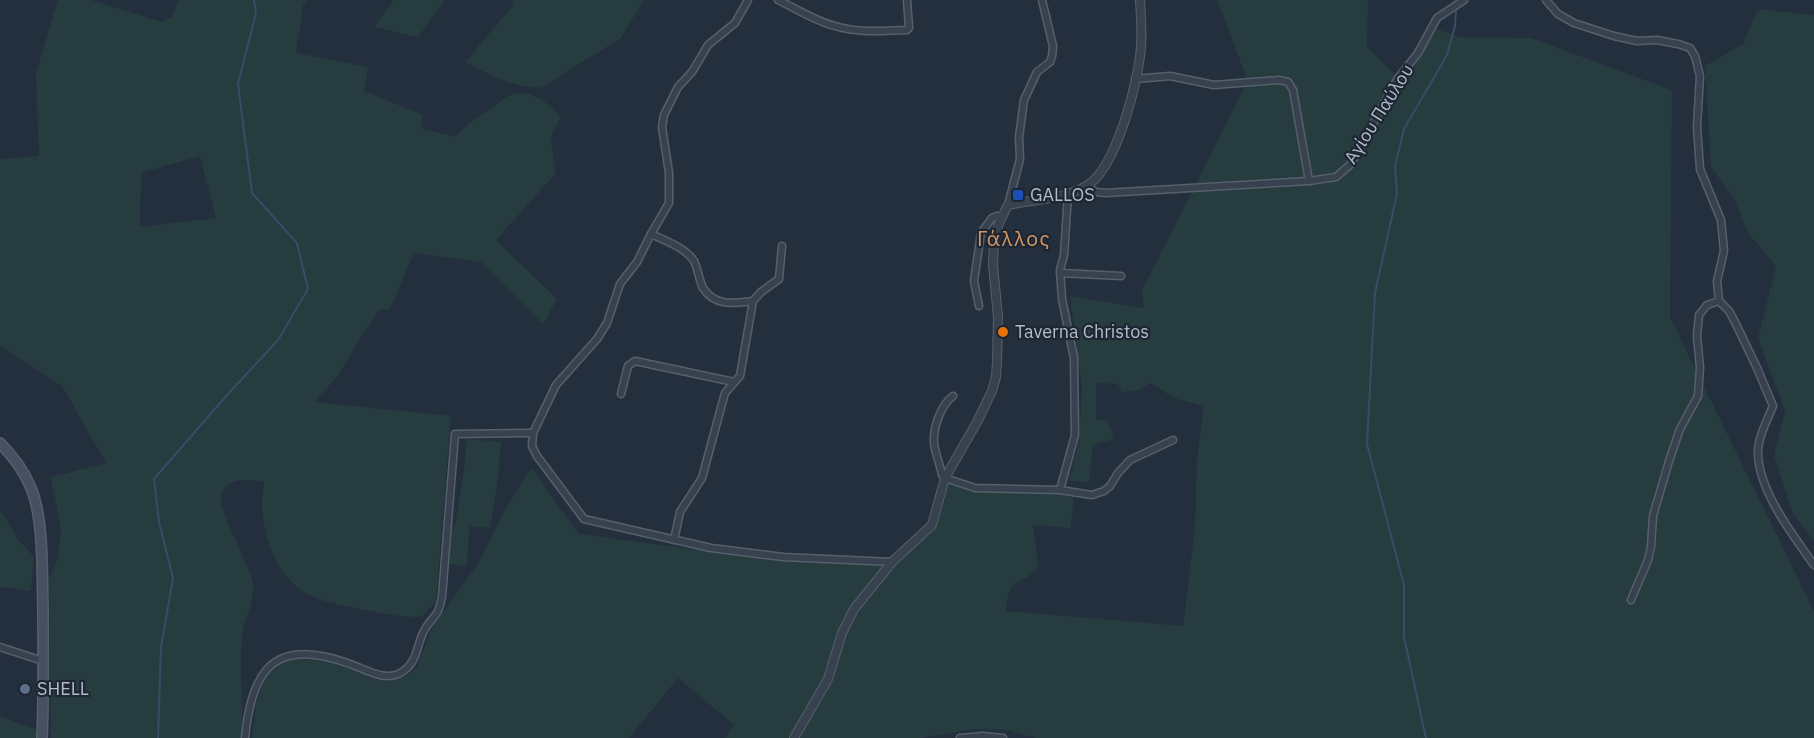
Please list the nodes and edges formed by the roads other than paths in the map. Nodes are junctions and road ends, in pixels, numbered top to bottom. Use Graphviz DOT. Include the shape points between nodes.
graph roads {
  1 [pos="748,0"];
  2 [pos="778,0"];
  3 [pos="907,0"];
  4 [pos="1042,0"];
  5 [pos="1140,0"];
  6 [pos="1464,0"];
  7 [pos="1546,0"];
  8 [pos="1136,79"];
  9 [pos="1309,181"];
  10 [pos="1086,186"];
  11 [pos="1068,194"];
  12 [pos="1008,205"];
  13 [pos="1002,217"];
  14 [pos="651,234"];
  15 [pos="783,246"];
  16 [pos="1060,273"];
  17 [pos="1121,276"];
  18 [pos="753,301"];
  19 [pos="1719,302"];
  20 [pos="979,306"];
  21 [pos="734,382"];
  22 [pos="621,394"];
  23 [pos="953,396"];
  24 [pos="533,433"];
  25 [pos="1173,440"];
  26 [pos="0,443"];
  27 [pos="945,478"];
  28 [pos="1060,490"];
  29 [pos="674,540"];
  30 [pos="892,562"];
  31 [pos="1814,565"];
  32 [pos="1631,600"];
  33 [pos="0,647"];
  34 [pos="43,662"];
  35 [pos="971,737"];
  36 [pos="42,738"];
  37 [pos="245,738"];
  38 [pos="794,738"];
  39 [pos="960,738"];
  40 [pos="1003,738"];
  1 -- 14 [label="street" via="735,23 708,45 678,87 664,115 669,203"];
  2 -- 3 [label="street" via="836,27 884,31 909,28"];
  4 -- 12 [label="street" via="1052,56 1037,72 1024,100 1020,159"];
  5 -- 8 [label="street" via="1141,47"];
  6 -- 9 [label="street, Αγίου Παύλου" via="1437,18 1418,53 1398,78 1351,164 1335,177"];
  7 -- 19 [label="street" via="1558,14 1574,23 1625,39 1678,44 1690,48 1695,56 1700,76 1700,169 1721,220 1724,251 1717,281"];
  8 -- 9 [label="street" via="1170,76 1215,85 1288,82 1293,90"];
  8 -- 10 [label="street" via="1109,158"];
  9 -- 10 [label="street, Αγίου Παύλου" via="1105,193"];
  10 -- 11 [label="street"];
  11 -- 12 [label="street"];
  11 -- 16 [label="street"];
  12 -- 13 [label="street"];
  13 -- 20 [label="street" via="992,218 981,232 974,281"];
  13 -- 27 [label="street" via="994,243 993,265 998,316 996,376 977,422"];
  14 -- 18 [label="street" via="694,261 704,289 717,301"];
  14 -- 24 [label="street" via="620,284 607,323 556,385"];
  15 -- 18 [label="street" via="779,279"];
  16 -- 17 [label="street"];
  16 -- 28 [label="street" via="1074,358 1076,404 1075,435"];
  18 -- 21 [label="street" via="740,376"];
  19 -- 31 [label="street" via="1735,322 1773,406 1758,454 1763,480 1781,516"];
  19 -- 32 [label="street" via="1707,305 1699,315 1698,396 1669,461 1653,516 1648,560"];
  21 -- 22 [label="street" via="635,361 628,366"];
  21 -- 29 [label="street" via="725,393 702,478 680,512"];
  23 -- 27 [label="street" via="943,406 934,436"];
  24 -- 29 [label="street" via="532,446 537,456 584,519"];
  24 -- 37 [label="street" via="455,434 440,610 425,628 413,662 390,676 318,656 294,654 276,660 255,688"];
  25 -- 28 [label="street" via="1130,460 1104,491 1092,495"];
  26 -- 34 [label="main road" via="19,464 36,505 41,546"];
  27 -- 28 [label="street" via="975,488"];
  27 -- 30 [label="street" via="932,525"];
  29 -- 30 [label="street" via="783,557"];
  30 -- 38 [label="street" via="848,620 828,679"];
  33 -- 34 [label="street"];
  34 -- 36 [label="main road"];
  35 -- 39 [label="street"];
  35 -- 40 [label="street"];
}
